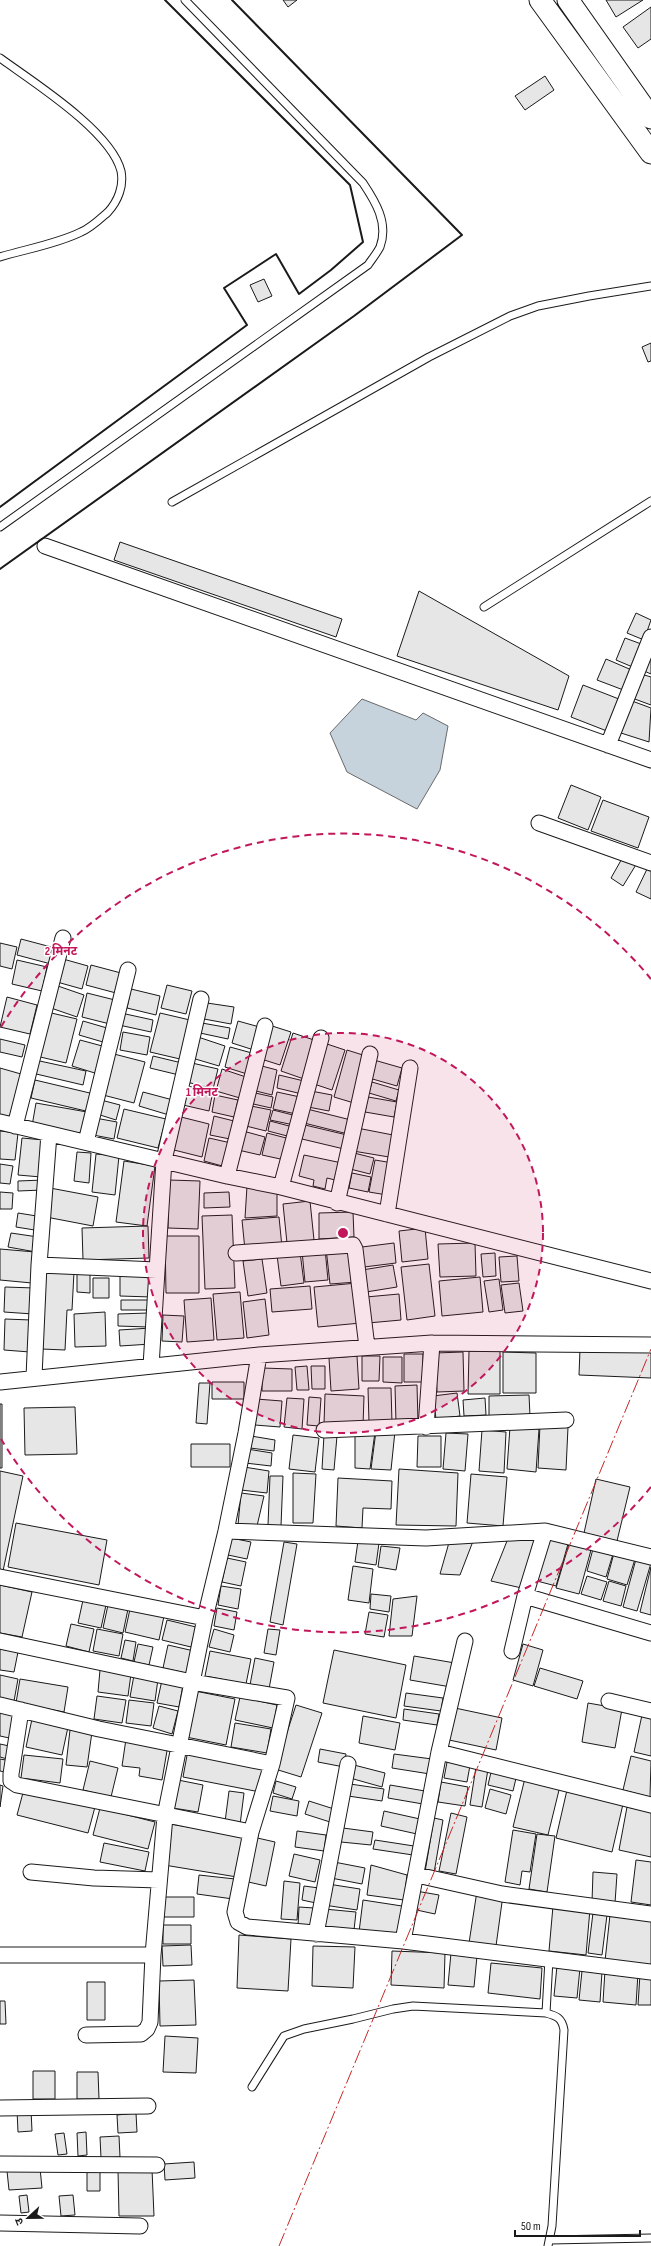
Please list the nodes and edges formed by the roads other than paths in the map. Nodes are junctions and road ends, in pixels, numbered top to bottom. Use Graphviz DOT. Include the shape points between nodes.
graph roads {
  1 [pos="185,0"];
  2 [pos="540,0"];
  3 [pos="568,0"];
  4 [pos="0,58"];
  5 [pos="651,118"];
  6 [pos="651,153"];
  7 [pos="0,257"];
  8 [pos="651,286"];
  9 [pos="651,501"];
  10 [pos="172,502"];
  11 [pos="0,527"];
  12 [pos="45,546"];
  13 [pos="484,607"];
  14 [pos="651,637"];
  15 [pos="608,745"];
  16 [pos="651,760"];
  17 [pos="539,823"];
  18 [pos="651,863"];
  19 [pos="63,938"];
  20 [pos="128,970"];
  21 [pos="202,999"];
  22 [pos="265,1026"];
  23 [pos="321,1038"];
  24 [pos="370,1054"];
  25 [pos="410,1068"];
  26 [pos="0,1122"];
  27 [pos="15,1126"];
  28 [pos="49,1134"];
  29 [pos="86,1142"];
  30 [pos="164,1160"];
  31 [pos="227,1176"];
  32 [pos="281,1187"];
  33 [pos="337,1203"];
  34 [pos="387,1214"];
  35 [pos="236,1253"];
  36 [pos="39,1265"];
  37 [pos="157,1270"];
  38 [pos="651,1280"];
  39 [pos="432,1342"];
  40 [pos="651,1345"];
  41 [pos="367,1347"];
  42 [pos="259,1355"];
  43 [pos="152,1366"];
  44 [pos="34,1377"];
  45 [pos="0,1382"];
  46 [pos="566,1420"];
  47 [pos="426,1427"];
  48 [pos="324,1430"];
  49 [pos="226,1531"];
  50 [pos="544,1531"];
  51 [pos="651,1557"];
  52 [pos="0,1577"];
  53 [pos="525,1596"];
  54 [pos="205,1618"];
  55 [pos="651,1633"];
  56 [pos="0,1641"];
  57 [pos="465,1641"];
  58 [pos="512,1652"];
  59 [pos="192,1682"];
  60 [pos="610,1701"];
  61 [pos="0,1705"];
  62 [pos="21,1710"];
  63 [pos="651,1711"];
  64 [pos="179,1744"];
  65 [pos="439,1752"];
  66 [pos="272,1764"];
  67 [pos="348,1764"];
  68 [pos="651,1805"];
  69 [pos="165,1816"];
  70 [pos="251,1832"];
  71 [pos="31,1872"];
  72 [pos="417,1875"];
  73 [pos="159,1880"];
  74 [pos="651,1914"];
  75 [pos="316,1934"];
  76 [pos="403,1941"];
  77 [pos="0,1955"];
  78 [pos="153,1955"];
  79 [pos="549,1959"];
  80 [pos="651,1972"];
  81 [pos="546,2013"];
  82 [pos="86,2035"];
  83 [pos="252,2087"];
  84 [pos="148,2106"];
  85 [pos="0,2108"];
  86 [pos="0,2164"];
  87 [pos="157,2165"];
  88 [pos="0,2223"];
  89 [pos="140,2226"];
  90 [pos="651,2238"];
  91 [pos="549,2243"];
  1 -- 11 [label="lane" via="363,182 379,208 382,226 380,246 368,265"];
  2 -- 6 [label="main road"];
  3 -- 5 [label="main road"];
  4 -- 7 [label="lane" via="82,120 99,136 112,152 121,171 121,189 116,203 102,218 82,232"];
  8 -- 10 [label="lane" via="538,306 510,316 429,357"];
  9 -- 13 [label="lane"];
  12 -- 15 [label="street"];
  14 -- 15 [label="street"];
  15 -- 16 [label="street"];
  17 -- 18 [label="street"];
  19 -- 27 [label="street"];
  20 -- 29 [label="street"];
  21 -- 30 [label="street"];
  22 -- 31 [label="street"];
  23 -- 32 [label="street"];
  24 -- 33 [label="street"];
  25 -- 34 [label="street"];
  26 -- 27 [label="street"];
  27 -- 28 [label="street"];
  28 -- 29 [label="street"];
  28 -- 36 [label="street"];
  29 -- 30 [label="street"];
  30 -- 31 [label="street"];
  30 -- 37 [label="street"];
  31 -- 32 [label="street"];
  32 -- 33 [label="street"];
  33 -- 34 [label="street"];
  34 -- 38 [label="street"];
  35 -- 41 [label="street" via="353,1245"];
  36 -- 37 [label="street"];
  36 -- 44 [label="street"];
  37 -- 43 [label="street"];
  39 -- 40 [label="street"];
  39 -- 41 [label="street"];
  39 -- 47 [label="street"];
  41 -- 42 [label="street"];
  42 -- 43 [label="street"];
  42 -- 49 [label="street"];
  43 -- 44 [label="street"];
  44 -- 45 [label="street"];
  46 -- 47 [label="street"];
  47 -- 48 [label="street"];
  49 -- 50 [label="street" via="426,1538"];
  49 -- 54 [label="street"];
  50 -- 51 [label="street"];
  50 -- 53 [label="street"];
  52 -- 54 [label="street"];
  53 -- 55 [label="street"];
  53 -- 58 [label="street"];
  54 -- 59 [label="street"];
  56 -- 59 [label="street"];
  57 -- 65 [label="street"];
  59 -- 64 [label="street"];
  59 -- 66 [label="street" via="287,1698"];
  60 -- 63 [label="street"];
  61 -- 62 [label="street"];
  62 -- 64 [label="street" via="99,1729"];
  62 -- 69 [label="street" via="11,1774 11,1780 17,1785"];
  64 -- 66 [label="street"];
  64 -- 69 [label="street"];
  65 -- 68 [label="street"];
  65 -- 72 [label="street"];
  66 -- 70 [label="street"];
  67 -- 75 [label="street"];
  69 -- 70 [label="street"];
  69 -- 73 [label="street"];
  70 -- 75 [label="street" via="235,1912 238,1922 247,1927"];
  71 -- 73 [label="street" via="94,1878"];
  72 -- 74 [label="street" via="502,1894"];
  72 -- 76 [label="street"];
  73 -- 78 [label="street"];
  75 -- 76 [label="street"];
  76 -- 79 [label="street"];
  77 -- 78 [label="street"];
  78 -- 82 [label="street" via="150,2022 147,2029 141,2034"];
  79 -- 80 [label="street"];
  79 -- 81 [label="lane"];
  81 -- 83 [label="lane" via="413,2006 304,2028 284,2036"];
  81 -- 91 [label="lane" via="557,2016 564,2030"];
  84 -- 85 [label="street"];
  86 -- 87 [label="street"];
  88 -- 89 [label="street"];
  90 -- 91 [label="lane"];
}
